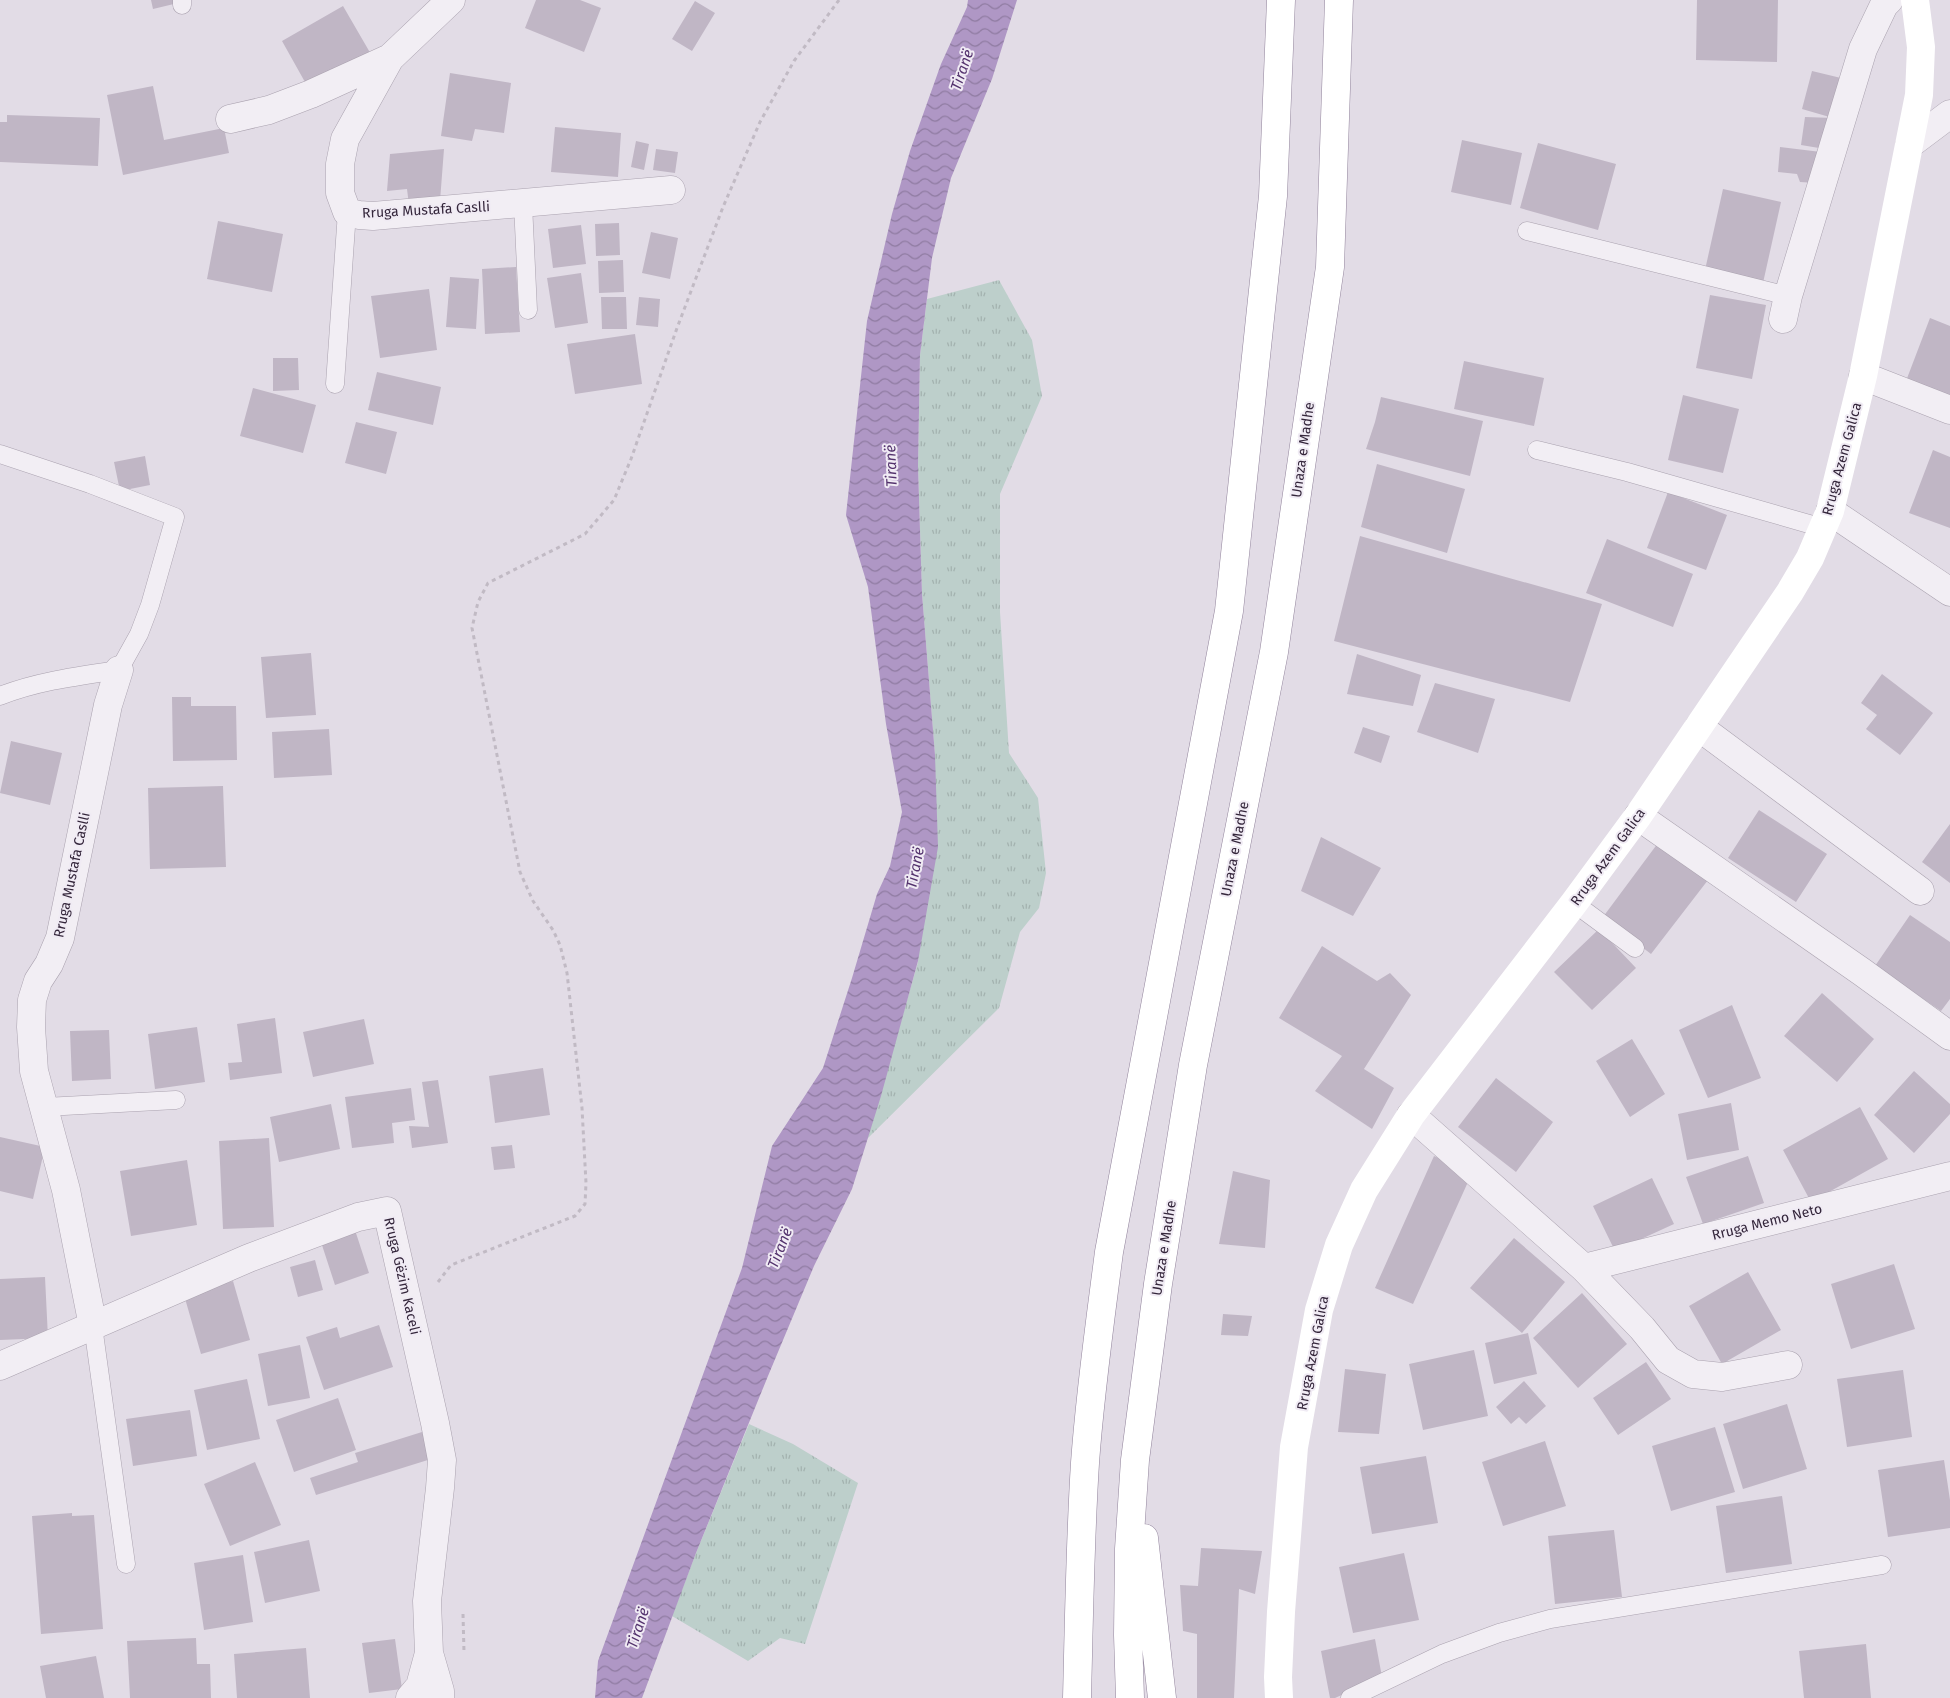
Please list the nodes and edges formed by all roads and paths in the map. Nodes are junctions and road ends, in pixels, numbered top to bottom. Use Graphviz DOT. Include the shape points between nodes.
graph roads {
  1 [pos="451,0"];
  2 [pos="839,0"];
  3 [pos="1281,0"];
  4 [pos="1339,0"];
  5 [pos="1889,0"];
  6 [pos="1915,0"];
  7 [pos="390,58"];
  8 [pos="1950,114"];
  9 [pos="230,119"];
  10 [pos="1910,144"];
  11 [pos="671,190"];
  12 [pos="523,204"];
  13 [pos="347,212"];
  14 [pos="1527,231"];
  15 [pos="1786,308"];
  16 [pos="528,310"];
  17 [pos="1863,376"];
  18 [pos="336,384"];
  19 [pos="1950,410"];
  20 [pos="1537,450"];
  21 [pos="0,454"];
  22 [pos="1826,520"];
  23 [pos="1950,592"];
  24 [pos="119,670"];
  25 [pos="0,696"];
  26 [pos="1699,727"];
  27 [pos="1638,816"];
  28 [pos="1920,891"];
  29 [pos="1574,903"];
  30 [pos="1635,948"];
  31 [pos="1950,1036"];
  32 [pos="176,1100"];
  33 [pos="45,1107"];
  34 [pos="1411,1115"];
  35 [pos="1950,1176"];
  36 [pos="1584,1268"];
  37 [pos="437,1287"];
  38 [pos="93,1326"];
  39 [pos="1788,1365"];
  40 [pos="0,1366"];
  41 [pos="1135,1460"];
  42 [pos="126,1564"];
  43 [pos="1882,1566"];
  44 [pos="1079,1589"];
  45 [pos="462,1608"];
  46 [pos="429,1653"];
  47 [pos="464,1656"];
  48 [pos="410,1698"];
  49 [pos="440,1698"];
  50 [pos="1070,1698"];
  51 [pos="1077,1698"];
  52 [pos="1130,1698"];
  53 [pos="1162,1698"];
  54 [pos="1279,1698"];
  55 [pos="1350,1698"];
  1 -- 7 [label="street, Rruga Mustafa Caslli"];
  2 -- 37 [label="path" via="794,61 760,122 723,207 614,500 585,534 488,583 478,602 472,628 520,872 532,901 553,930 567,972 582,1108 585,1204 575,1216 451,1265 438,1280"];
  3 -- 44 [label="main road" via="1273,196 1229,611 1109,1252 1085,1462"];
  4 -- 41 [label="main road, Unaza e Madhe" via="1330,267 1274,652 1192,1064"];
  5 -- 15 [label="street" via="1863,50"];
  6 -- 10 [label="main road, Rruga Azem Galica" via="1921,46 1919,94"];
  7 -- 9 [label="street, Rruga Mustafa Caslli" via="311,94 269,110"];
  7 -- 13 [label="street, Rruga Mustafa Caslli" via="345,140 340,164 340,192"];
  8 -- 10 [label="street"];
  10 -- 17 [label="main road, Rruga Azem Galica"];
  11 -- 12 [label="street, Rruga Mustafa Caslli"];
  12 -- 13 [label="street, Rruga Mustafa Caslli" via="373,216"];
  12 -- 16 [label="lane"];
  13 -- 18 [label="lane"];
  14 -- 15 [label="lane"];
  17 -- 19 [label="street"];
  17 -- 22 [label="main road, Rruga Azem Galica"];
  20 -- 22 [label="lane"];
  21 -- 24 [label="lane, Rruga Mustafa Caslli" via="175,517 150,605 139,634"];
  22 -- 23 [label="street"];
  22 -- 26 [label="main road, Rruga Azem Galica" via="1810,558 1790,592"];
  24 -- 25 [label="lane" via="36,684"];
  24 -- 33 [label="street, Rruga Mustafa Caslli" via="108,705 60,938 32,1000 34,1071"];
  26 -- 27 [label="main road, Rruga Azem Galica"];
  26 -- 28 [label="street"];
  27 -- 29 [label="main road, Rruga Azem Galica"];
  27 -- 31 [label="street"];
  29 -- 30 [label="lane"];
  29 -- 34 [label="main road, Rruga Azem Galica"];
  32 -- 33 [label="lane"];
  33 -- 38 [label="street, Rruga Mustafa Caslli" via="66,1190"];
  34 -- 36 [label="street"];
  34 -- 54 [label="main road, Rruga Azem Galica" via="1364,1190 1339,1245 1319,1310 1294,1447 1281,1612"];
  35 -- 36 [label="street, Rruga Memo Neto"];
  36 -- 39 [label="street" via="1668,1360 1693,1374 1722,1377"];
  38 -- 40 [label="street, Rruga Gëzim Kaceli"];
  38 -- 42 [label="lane"];
  38 -- 46 [label="street, Rruga Gëzim Kaceli" via="250,1258 358,1217 387,1211 442,1460 427,1601"];
  41 -- 52 [label="main road, Unaza e Madhe" via="1129,1548"];
  41 -- 53 [label="main road"];
  43 -- 55 [label="lane" via="1550,1619 1498,1633 1442,1654"];
  44 -- 50 [label="main road"];
  44 -- 51 [label="main road"];
  45 -- 47 [label="path"];
  46 -- 48 [label="street, Rruga Gëzim Kaceli" via="420,1686"];
  46 -- 49 [label="street, Rruga Gëzim Kaceli"];
}
